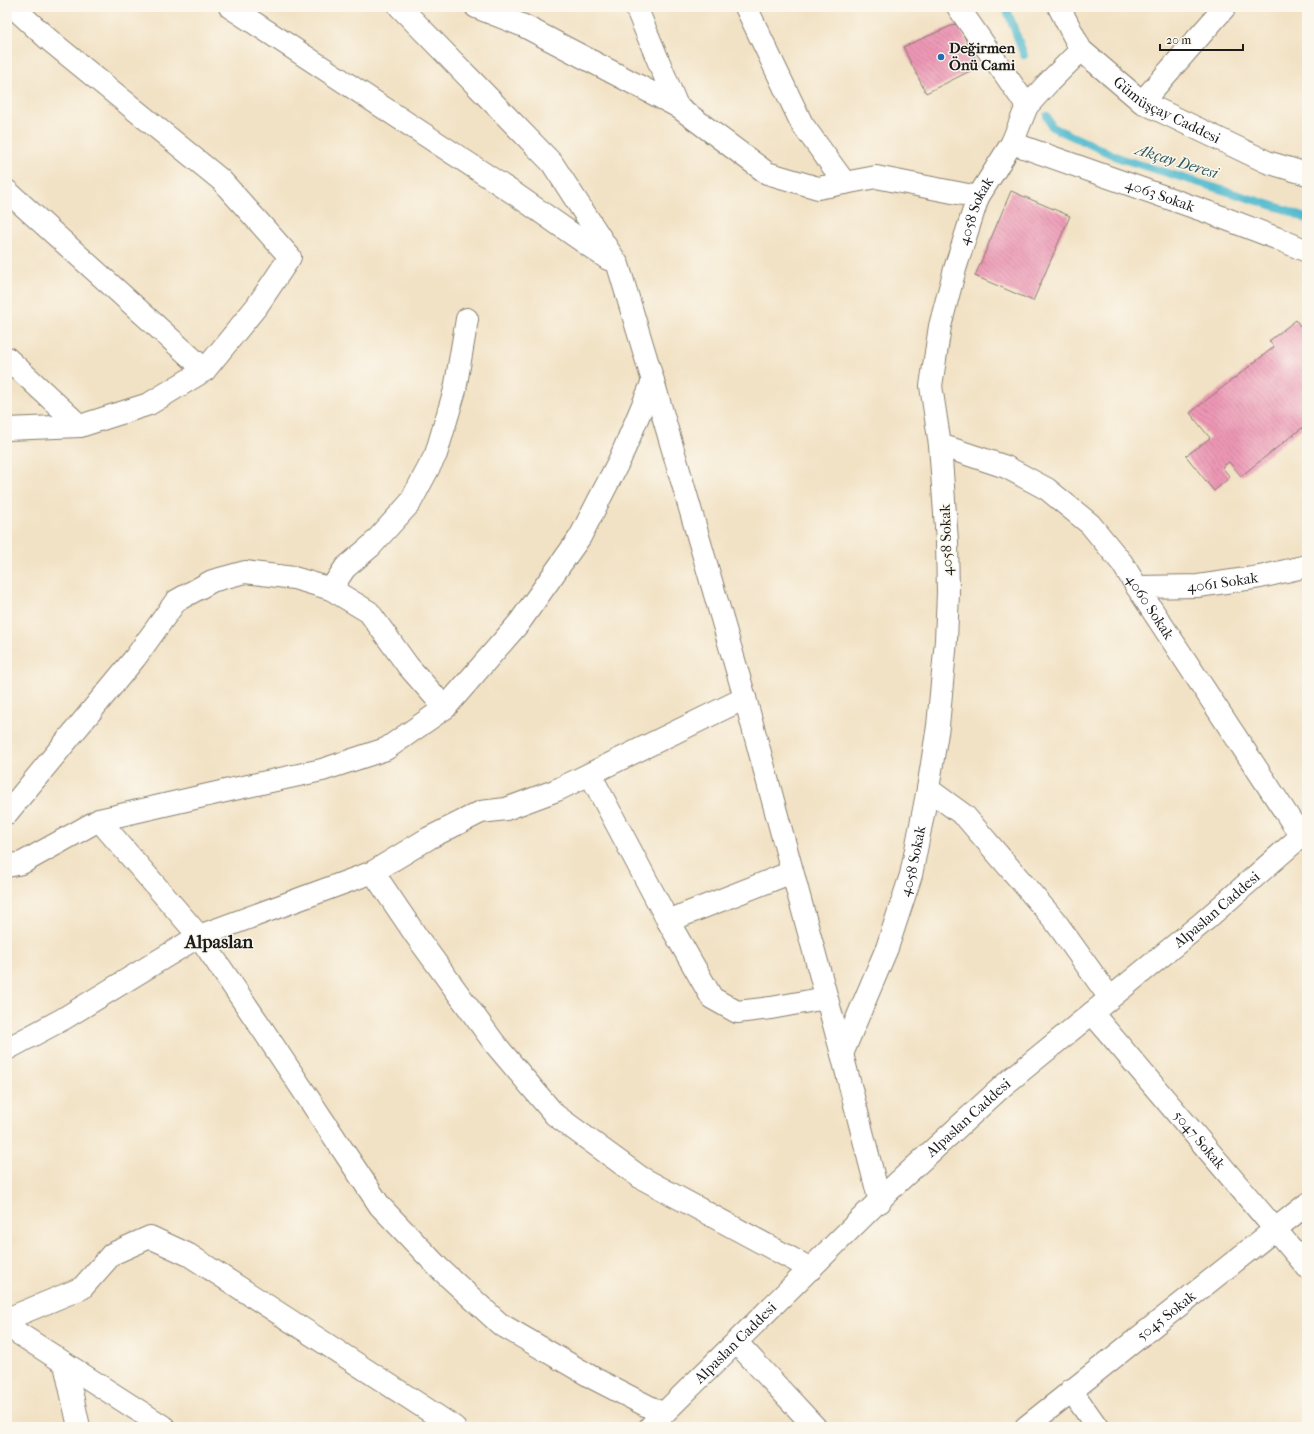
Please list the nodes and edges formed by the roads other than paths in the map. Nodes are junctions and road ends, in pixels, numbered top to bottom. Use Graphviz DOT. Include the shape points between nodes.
graph roads {
  1 [pos="13,7"];
  2 [pos="230,7"];
  3 [pos="400,7"];
  4 [pos="476,7"];
  5 [pos="636,7"];
  6 [pos="746,7"];
  7 [pos="958,7"];
  8 [pos="1059,7"];
  9 [pos="1225,7"];
  10 [pos="1081,50"];
  11 [pos="1142,102"];
  12 [pos="677,106"];
  13 [pos="1027,106"];
  14 [pos="1012,143"];
  15 [pos="1307,174"];
  16 [pos="845,183"];
  17 [pos="7,191"];
  18 [pos="978,197"];
  19 [pos="1307,251"];
  20 [pos="618,265"];
  21 [pos="467,319"];
  22 [pos="7,358"];
  23 [pos="205,370"];
  24 [pos="653,381"];
  25 [pos="80,426"];
  26 [pos="7,429"];
  27 [pos="940,445"];
  28 [pos="1307,566"];
  29 [pos="1137,587"];
  30 [pos="331,589"];
  31 [pos="745,698"];
  32 [pos="445,708"];
  33 [pos="590,774"];
  34 [pos="928,789"];
  35 [pos="7,813"];
  36 [pos="99,820"];
  37 [pos="1304,834"];
  38 [pos="7,866"];
  39 [pos="373,872"];
  40 [pos="792,872"];
  41 [pos="668,921"];
  42 [pos="199,936"];
  43 [pos="826,998"];
  44 [pos="1110,998"];
  45 [pos="1092,1013"];
  46 [pos="7,1049"];
  47 [pos="842,1054"];
  48 [pos="880,1202"];
  49 [pos="1307,1204"];
  50 [pos="1275,1229"];
  51 [pos="1307,1267"];
  52 [pos="812,1269"];
  53 [pos="7,1319"];
  54 [pos="7,1326"];
  55 [pos="737,1343"];
  56 [pos="65,1364"];
  57 [pos="1071,1390"];
  58 [pos="657,1421"];
  59 [pos="79,1427"];
  60 [pos="164,1427"];
  61 [pos="454,1427"];
  62 [pos="815,1427"];
  63 [pos="1026,1427"];
  64 [pos="1097,1427"];
  1 -- 23 [label="street" via="48,39 221,180 290,257 257,306"];
  2 -- 20 [label="street" via="515,194"];
  3 -- 20 [label="street" via="552,163"];
  4 -- 12 [label="street" via="524,26"];
  5 -- 12 [label="street"];
  6 -- 16 [label="street" via="802,124"];
  7 -- 13 [label="street"];
  8 -- 10 [label="street, Gümüşçay Caddesi"];
  9 -- 11 [label="street"];
  10 -- 11 [label="street, Gümüşçay Caddesi"];
  10 -- 13 [label="street, 4058 Sokak"];
  11 -- 15 [label="street, Gümüşçay Caddesi" via="1267,162"];
  12 -- 16 [label="street" via="767,173 818,188"];
  13 -- 14 [label="street, 4058 Sokak"];
  14 -- 18 [label="street, 4058 Sokak"];
  14 -- 19 [label="street, 4063 Sokak"];
  16 -- 18 [label="street" via="876,177"];
  17 -- 23 [label="street"];
  18 -- 27 [label="street, 4058 Sokak" via="940,326 931,386"];
  20 -- 24 [label="street"];
  21 -- 30 [label="street" via="455,390 436,454 410,503 372,546 345,568"];
  22 -- 25 [label="street"];
  23 -- 25 [label="street" via="149,404"];
  24 -- 31 [label="street"];
  24 -- 32 [label="street" via="620,459 580,537 519,623"];
  25 -- 26 [label="street"];
  27 -- 29 [label="street, 4060 Sokak" via="1006,467 1047,489 1090,524 1122,563"];
  27 -- 34 [label="street, 4058 Sokak" via="947,541 946,632 938,726"];
  28 -- 29 [label="street, 4061 Sokak" via="1260,577 1198,586"];
  29 -- 37 [label="street, 4060 Sokak"];
  30 -- 32 [label="street" via="369,612 408,666"];
  30 -- 35 [label="street" via="294,578 246,572 212,581 176,601 135,658"];
  31 -- 33 [label="street"];
  31 -- 40 [label="street"];
  32 -- 36 [label="street" via="379,752 322,770"];
  33 -- 39 [label="street" via="557,790 506,809 481,812 429,838"];
  33 -- 41 [label="street"];
  34 -- 44 [label="street" via="965,816 1055,921"];
  34 -- 47 [label="street, 4058 Sokak" via="905,895 887,948"];
  36 -- 38 [label="street" via="22,863"];
  36 -- 42 [label="street"];
  37 -- 44 [label="street, Alpaslan Caddesi" via="1202,923"];
  39 -- 42 [label="street"];
  39 -- 52 [label="street" via="495,1044 555,1115 640,1177"];
  40 -- 41 [label="street"];
  40 -- 43 [label="street"];
  41 -- 43 [label="street" via="712,998 737,1012"];
  42 -- 46 [label="street" via="62,1019"];
  42 -- 58 [label="street" via="380,1206 439,1268 500,1324 595,1379"];
  43 -- 47 [label="street"];
  44 -- 45 [label="street, Alpaslan Caddesi"];
  45 -- 48 [label="street, Alpaslan Caddesi" via="1004,1085"];
  45 -- 50 [label="street, 5047 Sokak"];
  47 -- 48 [label="street"];
  48 -- 52 [label="street, Alpaslan Caddesi"];
  49 -- 50 [label="street, 5045 Sokak"];
  50 -- 51 [label="street, 5047 Sokak"];
  50 -- 57 [label="street, 5045 Sokak"];
  52 -- 55 [label="street, Alpaslan Caddesi"];
  53 -- 61 [label="street" via="82,1288 112,1254 150,1237 189,1255"];
  54 -- 56 [label="street"];
  55 -- 58 [label="street, Alpaslan Caddesi"];
  55 -- 62 [label="street"];
  56 -- 59 [label="street"];
  56 -- 60 [label="street"];
  57 -- 63 [label="street, 5045 Sokak"];
  57 -- 64 [label="street"];
}
